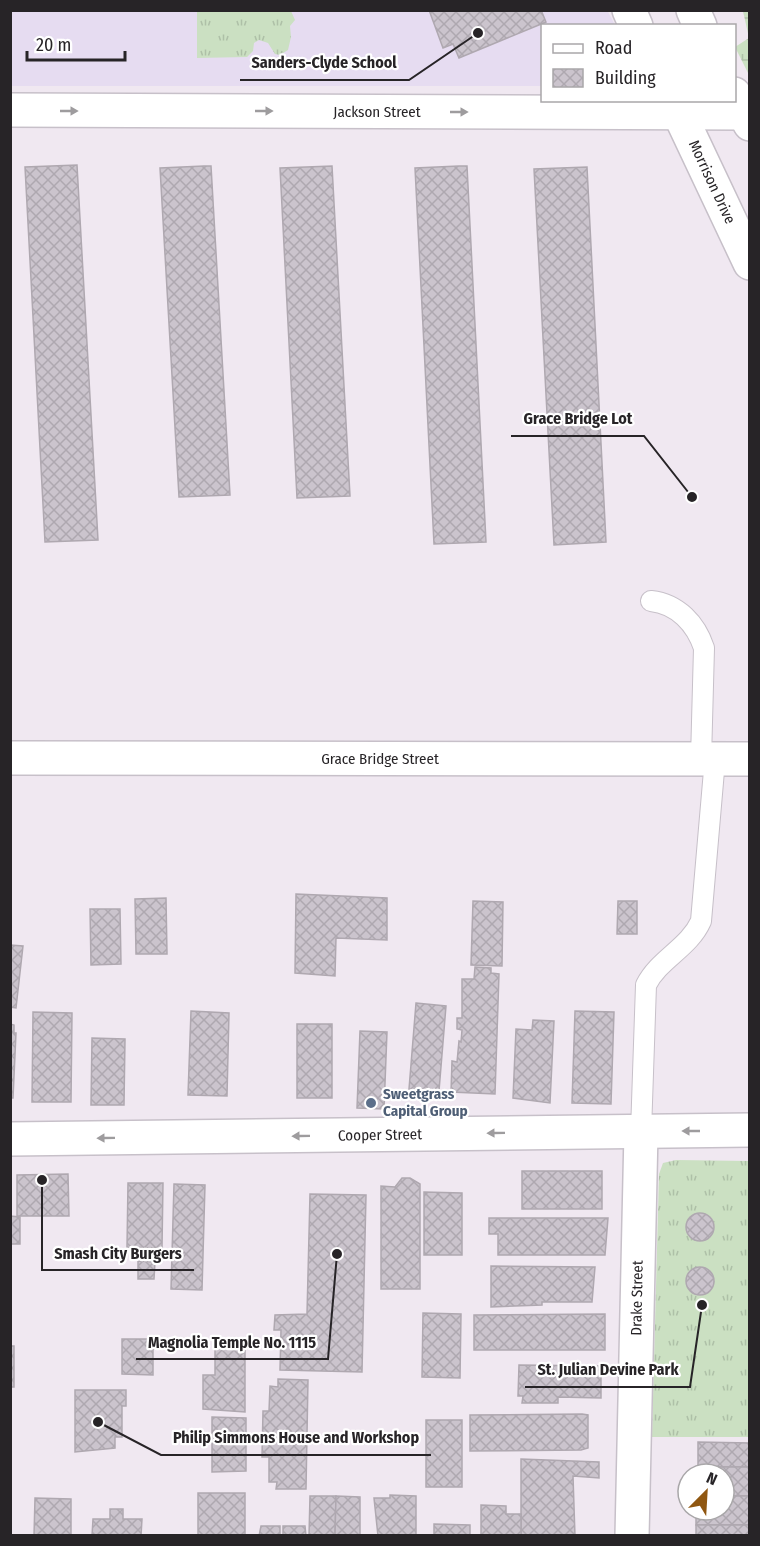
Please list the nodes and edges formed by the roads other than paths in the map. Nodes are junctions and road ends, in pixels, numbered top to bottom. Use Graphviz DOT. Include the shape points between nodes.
graph roads {
  1 [pos="629,10"];
  2 [pos="693,10"];
  3 [pos="635,24"];
  4 [pos="699,24"];
  5 [pos="676,107"];
  6 [pos="743,110"];
  7 [pos="10,111"];
  8 [pos="750,263"];
  9 [pos="651,601"];
  10 [pos="10,758"];
  11 [pos="708,759"];
  12 [pos="750,759"];
  13 [pos="750,1130"];
  14 [pos="641,1132"];
  15 [pos="10,1139"];
  16 [pos="632,1536"];
  1 -- 3 [label="street"];
  2 -- 4 [label="street"];
  5 -- 6 [label="street, Jackson Street"];
  7 -- 5 [label="street, Jackson Street, one-way"];
  5 -- 8 [label="street, Morrison Drive"];
  9 -- 11 [label="lane" via="673,607 687,618 702,642"];
  10 -- 11 [label="street, Grace Bridge Street"];
  11 -- 12 [label="street, Grace Bridge Street"];
  11 -- 14 [label="lane" via="701,921 691,938 646,985"];
  13 -- 14 [label="street, Cooper Street, one-way"];
  14 -- 15 [label="street, Cooper Street, one-way"];
  14 -- 16 [label="street, Drake Street"];
}
